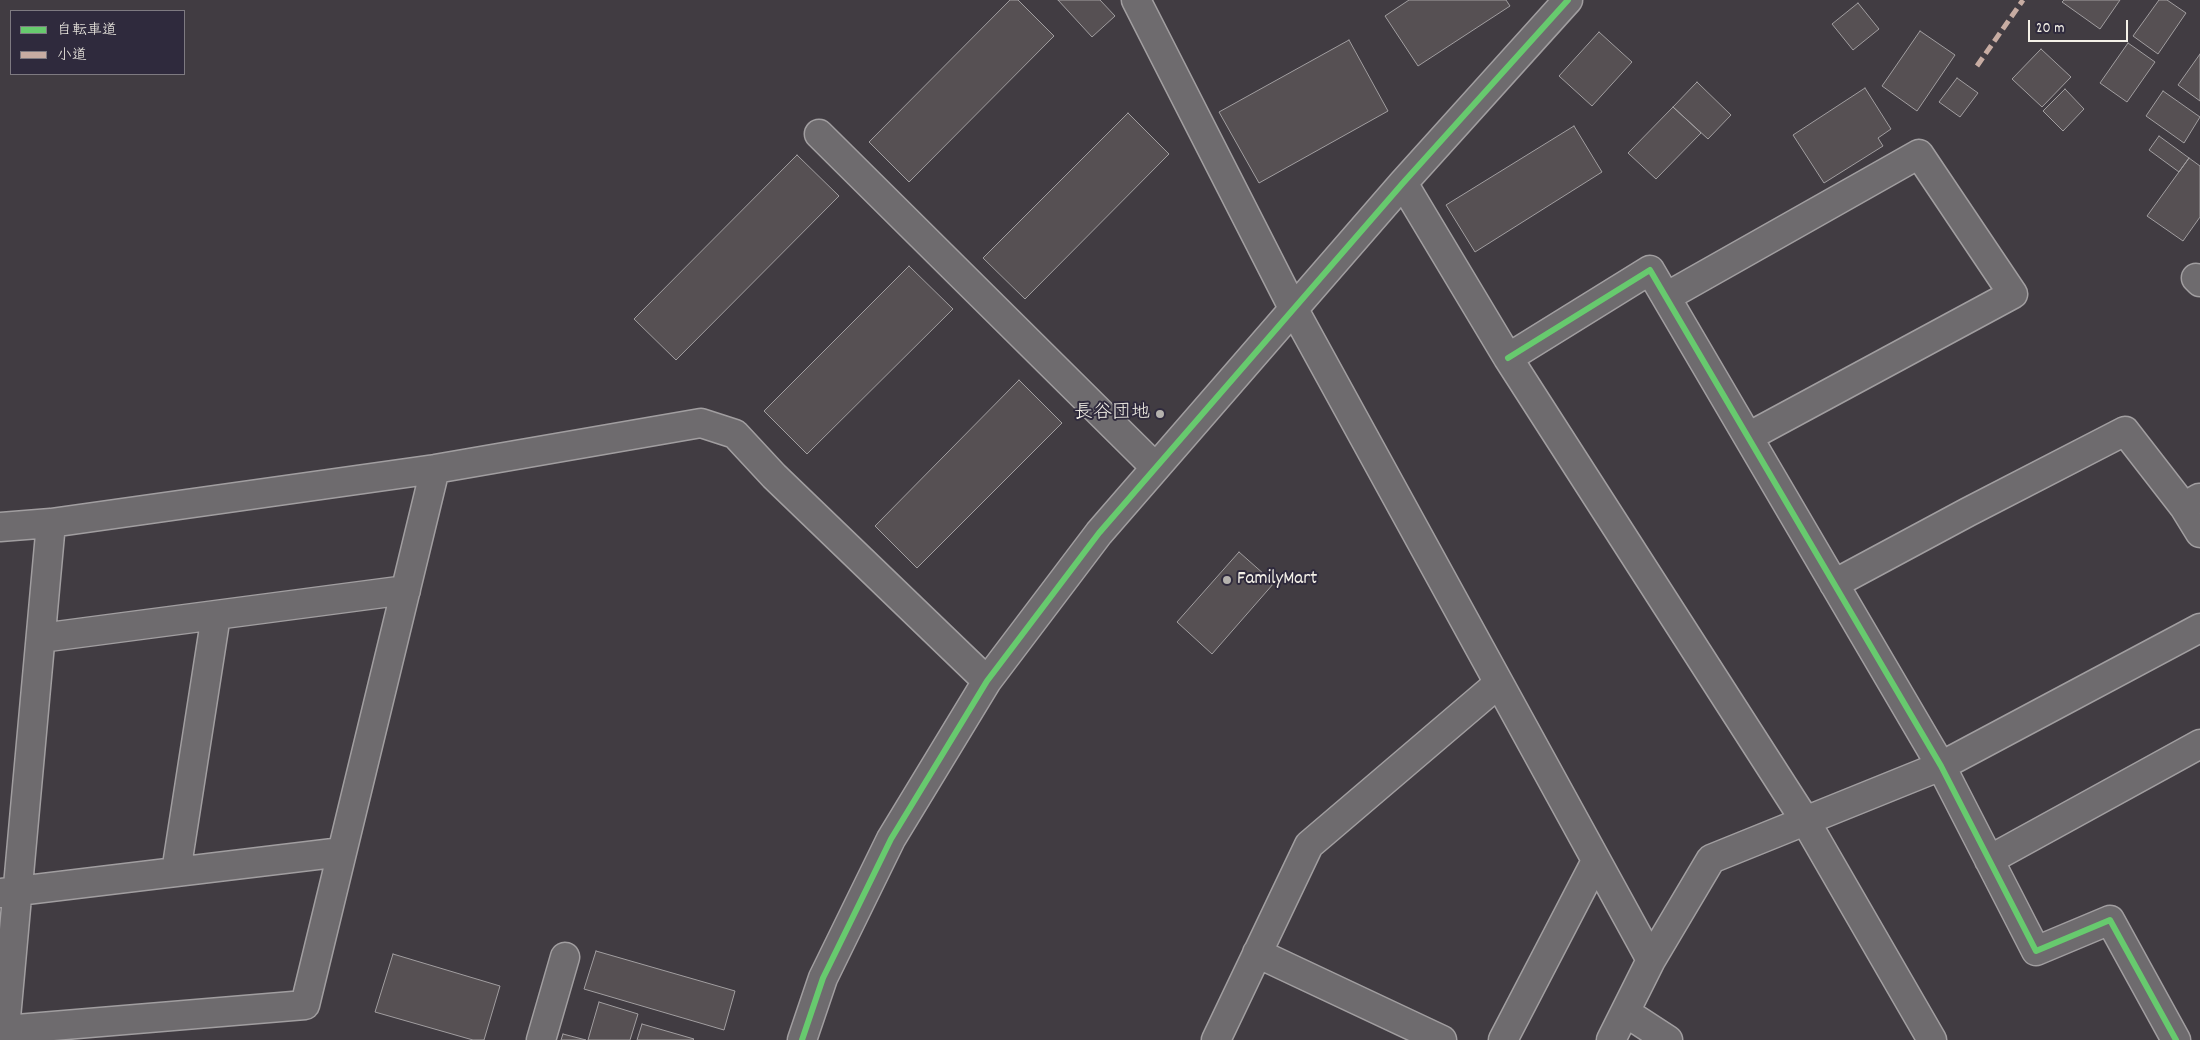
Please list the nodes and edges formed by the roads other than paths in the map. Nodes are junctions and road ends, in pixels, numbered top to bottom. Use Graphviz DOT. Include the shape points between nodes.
graph roads {
  1 [pos="1136,0"];
  2 [pos="1557,4"];
  3 [pos="819,134"];
  4 [pos="1403,183"];
  5 [pos="1666,296"];
  6 [pos="1293,308"];
  7 [pos="1508,358"];
  8 [pos="1748,437"];
  9 [pos="1155,467"];
  10 [pos="435,468"];
  11 [pos="2192,503"];
  12 [pos="51,522"];
  13 [pos="0,527"];
  14 [pos="2200,533"];
  15 [pos="1834,584"];
  16 [pos="406,590"];
  17 [pos="216,615"];
  18 [pos="2200,628"];
  19 [pos="41,638"];
  20 [pos="987,681"];
  21 [pos="1499,684"];
  22 [pos="2200,744"];
  23 [pos="1941,766"];
  24 [pos="1806,822"];
  25 [pos="342,852"];
  26 [pos="1989,860"];
  27 [pos="1596,861"];
  28 [pos="176,872"];
  29 [pos="9,892"];
  30 [pos="1257,953"];
  31 [pos="565,957"];
  32 [pos="1651,960"];
  33 [pos="1625,1012"];
  34 [pos="5,1035"];
  35 [pos="542,1040"];
  36 [pos="802,1040"];
  37 [pos="1216,1040"];
  38 [pos="1442,1040"];
  39 [pos="1503,1040"];
  40 [pos="1611,1040"];
  41 [pos="1668,1040"];
  42 [pos="1932,1040"];
  43 [pos="2176,1040"];
  1 -- 6 [label="street"];
  2 -- 4 [label="street"];
  3 -- 9 [label="street"];
  4 -- 6 [label="street"];
  4 -- 7 [label="street"];
  5 -- 7 [label="street" via="1650,270"];
  5 -- 8 [label="street"];
  5 -- 8 [label="street" via="1919,154 2013,294"];
  6 -- 9 [label="street"];
  6 -- 21 [label="street"];
  7 -- 24 [label="street"];
  8 -- 15 [label="street"];
  9 -- 20 [label="street" via="1099,533"];
  10 -- 12 [label="street"];
  10 -- 16 [label="street"];
  10 -- 20 [label="street" via="701,423 735,434 774,476"];
  11 -- 14 [label="street"];
  11 -- 15 [label="street" via="2125,431"];
  12 -- 13 [label="street"];
  12 -- 19 [label="street"];
  15 -- 23 [label="street"];
  16 -- 17 [label="street"];
  16 -- 25 [label="street"];
  17 -- 19 [label="street"];
  17 -- 28 [label="street"];
  18 -- 23 [label="street"];
  19 -- 29 [label="street"];
  20 -- 36 [label="street" via="891,839 823,978"];
  21 -- 27 [label="street"];
  21 -- 30 [label="street" via="1309,845"];
  22 -- 26 [label="street"];
  23 -- 24 [label="street"];
  23 -- 26 [label="street"];
  24 -- 32 [label="street" via="1711,859"];
  24 -- 42 [label="street"];
  25 -- 28 [label="street"];
  25 -- 34 [label="street" via="305,1005"];
  26 -- 43 [label="street" via="2036,952 2110,920"];
  27 -- 32 [label="street"];
  27 -- 39 [label="street"];
  28 -- 29 [label="street"];
  29 -- 34 [label="street"];
  30 -- 37 [label="street"];
  30 -- 38 [label="street"];
  31 -- 35 [label="street"];
  32 -- 33 [label="street"];
  33 -- 40 [label="street"];
  33 -- 41 [label="street"];
}
